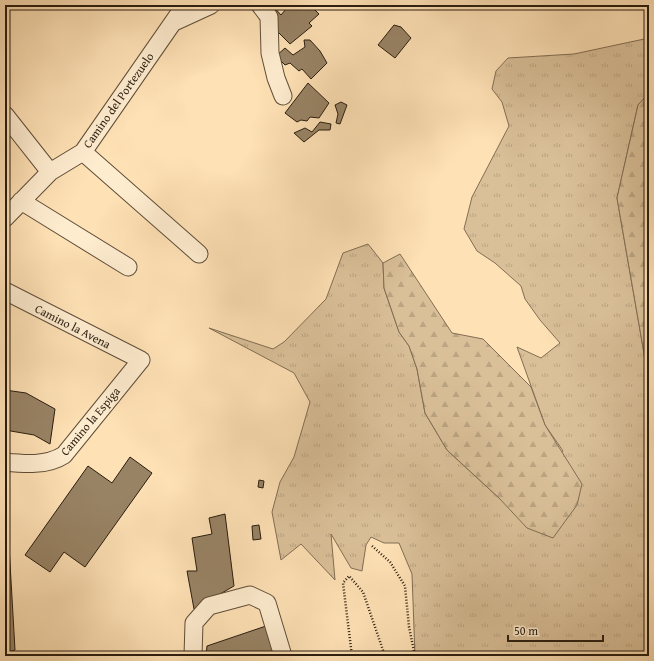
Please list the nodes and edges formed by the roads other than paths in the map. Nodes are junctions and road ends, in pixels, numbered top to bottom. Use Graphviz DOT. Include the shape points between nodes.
graph roads {
  1 [pos="185,5"];
  2 [pos="211,5"];
  3 [pos="260,5"];
  4 [pos="170,24"];
  5 [pos="283,96"];
  6 [pos="5,115"];
  7 [pos="83,152"];
  8 [pos="50,172"];
  9 [pos="21,202"];
  10 [pos="5,218"];
  11 [pos="198,254"];
  12 [pos="128,267"];
  13 [pos="5,291"];
  14 [pos="141,360"];
  15 [pos="5,462"];
  16 [pos="193,656"];
  17 [pos="282,656"];
  1 -- 4 [label="street, Camino del Portezuelo"];
  2 -- 4 [label="street"];
  3 -- 5 [label="street" via="269,17 270,53"];
  4 -- 7 [label="street, Camino del Portezuelo"];
  6 -- 8 [label="street"];
  7 -- 8 [label="street, Camino del Portezuelo"];
  7 -- 11 [label="street"];
  8 -- 9 [label="street, Camino del Portezuelo"];
  9 -- 10 [label="street, Camino del Portezuelo"];
  9 -- 12 [label="street"];
  13 -- 14 [label="street, Camino la Avena"];
  14 -- 15 [label="street, Camino la Espiga" via="64,455 56,460 28,464"];
  16 -- 17 [label="street" via="194,623 209,606 250,595 266,603"];
}
